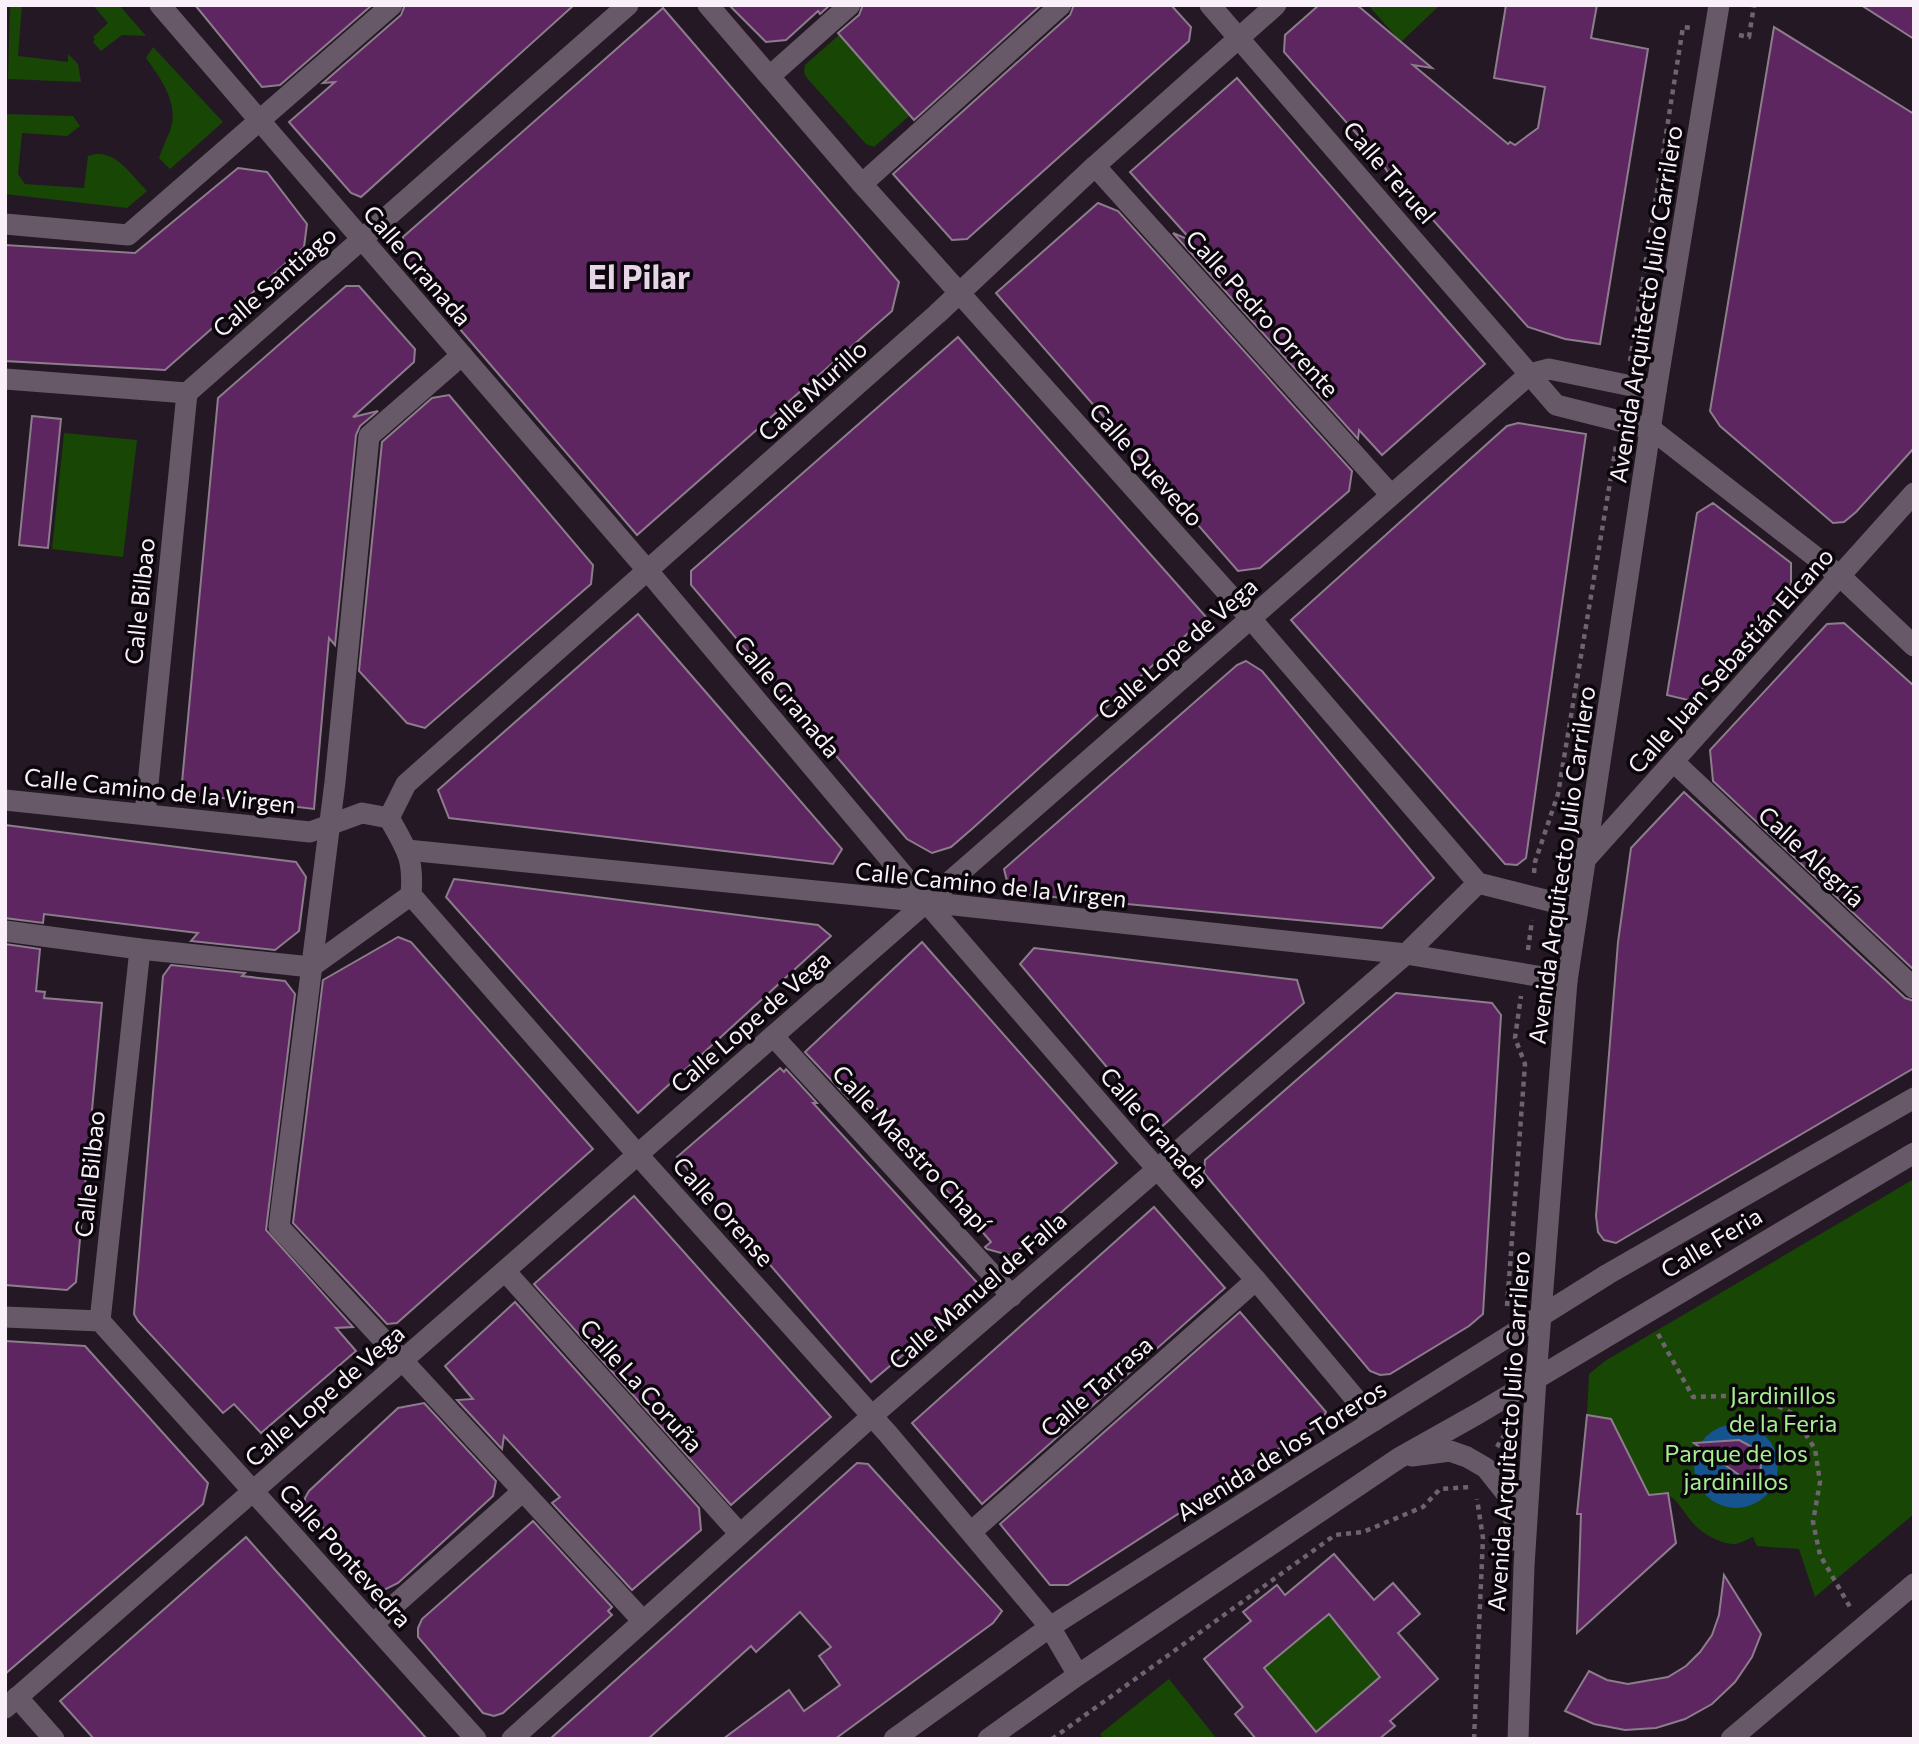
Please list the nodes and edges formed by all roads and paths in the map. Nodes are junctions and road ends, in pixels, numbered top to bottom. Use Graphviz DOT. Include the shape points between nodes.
graph roads {
  1 [pos="392,5"];
  2 [pos="628,5"];
  3 [pos="708,5"];
  4 [pos="850,5"];
  5 [pos="1061,5"];
  6 [pos="1210,5"];
  7 [pos="1276,5"];
  8 [pos="1718,5"];
  9 [pos="165,7"];
  10 [pos="1238,38"];
  11 [pos="770,76"];
  12 [pos="260,122"];
  13 [pos="1095,166"];
  14 [pos="862,184"];
  15 [pos="5,224"];
  16 [pos="361,240"];
  17 [pos="960,294"];
  18 [pos="462,355"];
  19 [pos="1530,374"];
  20 [pos="5,379"];
  21 [pos="1656,391"];
  22 [pos="187,393"];
  23 [pos="1651,429"];
  24 [pos="1914,492"];
  25 [pos="1391,495"];
  26 [pos="648,571"];
  27 [pos="1840,576"];
  28 [pos="1251,619"];
  29 [pos="1914,646"];
  30 [pos="1674,762"];
  31 [pos="5,800"];
  32 [pos="145,814"];
  33 [pos="389,818"];
  34 [pos="329,826"];
  35 [pos="407,850"];
  36 [pos="1584,861"];
  37 [pos="1478,883"];
  38 [pos="411,895"];
  39 [pos="926,902"];
  40 [pos="1577,908"];
  41 [pos="5,931"];
  42 [pos="140,949"];
  43 [pos="1406,954"];
  44 [pos="311,967"];
  45 [pos="1567,981"];
  46 [pos="1914,988"];
  47 [pos="774,1036"];
  48 [pos="1914,1098"];
  49 [pos="1914,1153"];
  50 [pos="638,1154"];
  51 [pos="1156,1169"];
  52 [pos="505,1271"];
  53 [pos="1256,1280"];
  54 [pos="1012,1296"];
  55 [pos="1647,1311"];
  56 [pos="5,1317"];
  57 [pos="1540,1317"];
  58 [pos="100,1321"];
  59 [pos="403,1360"];
  60 [pos="1536,1378"];
  61 [pos="872,1416"];
  62 [pos="1374,1421"];
  63 [pos="1399,1458"];
  64 [pos="1475,1487"];
  65 [pos="254,1491"];
  66 [pos="523,1491"];
  67 [pos="971,1532"];
  68 [pos="740,1534"];
  69 [pos="1524,1566"];
  70 [pos="1914,1584"];
  71 [pos="643,1621"];
  72 [pos="373,1624"];
  73 [pos="1050,1627"];
  74 [pos="1862,1628"];
  75 [pos="1078,1675"];
  76 [pos="11,1702"];
  77 [pos="54,1739"];
  78 [pos="476,1739"];
  79 [pos="512,1739"];
  80 [pos="894,1739"];
  81 [pos="988,1739"];
  82 [pos="1052,1739"];
  83 [pos="1518,1739"];
  84 [pos="1731,1739"];
  1 -- 12 [label="street"];
  2 -- 16 [label="street, Calle Santiago"];
  3 -- 11 [label="street, Calle Quevedo"];
  4 -- 11 [label="street"];
  5 -- 14 [label="street"];
  6 -- 10 [label="street, Calle Teruel"];
  7 -- 10 [label="street, Calle Murillo"];
  8 -- 21 [label="street, Avenida Arquitecto Julio Carrilero"];
  9 -- 12 [label="street, Calle Granada"];
  10 -- 13 [label="street, Calle Murillo"];
  10 -- 19 [label="street, Calle Teruel"];
  11 -- 14 [label="street, Calle Quevedo"];
  12 -- 15 [label="street" via="128,235"];
  12 -- 16 [label="street, Calle Granada"];
  13 -- 17 [label="street, Calle Murillo"];
  13 -- 25 [label="street, Calle Pedro Orrente"];
  14 -- 17 [label="street, Calle Quevedo"];
  16 -- 18 [label="street, Calle Granada"];
  16 -- 22 [label="street, Calle Santiago"];
  17 -- 26 [label="street, Calle Murillo"];
  17 -- 28 [label="street, Calle Quevedo"];
  18 -- 26 [label="street, Calle Granada"];
  18 -- 34 [label="street" via="369,436"];
  19 -- 21 [label="street" via="1549,369"];
  19 -- 23 [label="street, Calle Teruel" via="1556,405"];
  19 -- 25 [label="street, Calle Lope de Vega"];
  20 -- 22 [label="street"];
  21 -- 23 [label="street, Avenida Arquitecto Julio Carrilero"];
  22 -- 32 [label="street, Calle Bilbao"];
  23 -- 27 [label="street"];
  23 -- 36 [label="street, Avenida Arquitecto Julio Carrilero"];
  24 -- 27 [label="street, Calle Juan Sebastián Elcano"];
  25 -- 28 [label="street, Calle Lope de Vega"];
  26 -- 33 [label="street, Calle Murillo" via="406,783"];
  26 -- 39 [label="street, Calle Granada"];
  27 -- 29 [label="street"];
  27 -- 30 [label="street, Calle Juan Sebastián Elcano"];
  28 -- 37 [label="street, Calle Quevedo"];
  28 -- 39 [label="street, Calle Lope de Vega"];
  30 -- 36 [label="street, Calle Juan Sebastián Elcano"];
  30 -- 46 [label="street, Calle Alegría"];
  31 -- 32 [label="street, Calle Camino de la Virgen"];
  32 -- 34 [label="street, Calle Camino de la Virgen" via="310,832"];
  33 -- 34 [label="street, Calle Camino de la Virgen" via="362,813"];
  33 -- 35 [label="street"];
  34 -- 44 [label="street"];
  35 -- 38 [label="street" via="413,870"];
  35 -- 39 [label="street, Calle Camino de la Virgen"];
  36 -- 40 [label="street, Avenida Arquitecto Julio Carrilero"];
  37 -- 40 [label="street"];
  37 -- 43 [label="street, Calle Manuel de Falla"];
  38 -- 44 [label="street"];
  38 -- 50 [label="street, Calle Orense"];
  39 -- 43 [label="street, Calle Camino de la Virgen"];
  39 -- 47 [label="street, Calle Lope de Vega"];
  39 -- 51 [label="street, Calle Granada"];
  40 -- 45 [label="street, Avenida Arquitecto Julio Carrilero"];
  41 -- 42 [label="street"];
  42 -- 44 [label="street"];
  42 -- 58 [label="street, Calle Bilbao"];
  43 -- 45 [label="street, Calle Camino de la Virgen"];
  43 -- 51 [label="street, Calle Manuel de Falla"];
  44 -- 59 [label="street" via="279,1227"];
  45 -- 57 [label="street, Avenida Arquitecto Julio Carrilero"];
  47 -- 50 [label="street, Calle Lope de Vega"];
  47 -- 54 [label="street, Calle Maestro Chapí"];
  48 -- 57 [label="street, Calle Feria"];
  49 -- 55 [label="street, Calle Feria"];
  50 -- 52 [label="street, Calle Lope de Vega"];
  50 -- 61 [label="street, Calle Orense"];
  51 -- 53 [label="street, Calle Granada"];
  51 -- 54 [label="street, Calle Manuel de Falla"];
  52 -- 59 [label="street, Calle Lope de Vega"];
  52 -- 68 [label="street, Calle La Coruña"];
  53 -- 62 [label="street, Calle Granada"];
  53 -- 67 [label="street, Calle Tarrasa"];
  54 -- 61 [label="street, Calle Manuel de Falla"];
  55 -- 60 [label="street, Calle Feria"];
  55 -- 74 [label="path" via="1693,1397 1755,1395 1792,1413 1815,1449 1820,1482 1813,1522 1820,1555"];
  56 -- 58 [label="street"];
  57 -- 60 [label="street, Avenida Arquitecto Julio Carrilero"];
  57 -- 62 [label="street, Avenida de los Toreros"];
  58 -- 65 [label="street, Calle Pontevedra"];
  59 -- 65 [label="street, Calle Lope de Vega"];
  59 -- 66 [label="street"];
  60 -- 63 [label="street"];
  60 -- 69 [label="street, Avenida Arquitecto Julio Carrilero"];
  61 -- 67 [label="street, Calle Orense"];
  61 -- 68 [label="street, Calle Manuel de Falla"];
  62 -- 73 [label="street, Avenida de los Toreros"];
  63 -- 69 [label="street" via="1450,1451 1486,1468 1509,1497"];
  63 -- 75 [label="street"];
  64 -- 82 [label="path" via="1440,1489 1423,1507 1363,1532 1335,1535"];
  65 -- 72 [label="street, Calle Pontevedra"];
  65 -- 76 [label="street, Calle Lope de Vega"];
  66 -- 71 [label="street"];
  66 -- 72 [label="street"];
  67 -- 73 [label="street, Calle Orense"];
  68 -- 71 [label="street, Calle Manuel de Falla"];
  69 -- 83 [label="street, Avenida Arquitecto Julio Carrilero"];
  70 -- 74 [label="street"];
  71 -- 79 [label="street, Calle Manuel de Falla"];
  72 -- 78 [label="street, Calle Pontevedra"];
  73 -- 75 [label="street"];
  73 -- 80 [label="street, Avenida de los Toreros"];
  74 -- 84 [label="street"];
  75 -- 81 [label="street"];
  76 -- 77 [label="street"];
}
